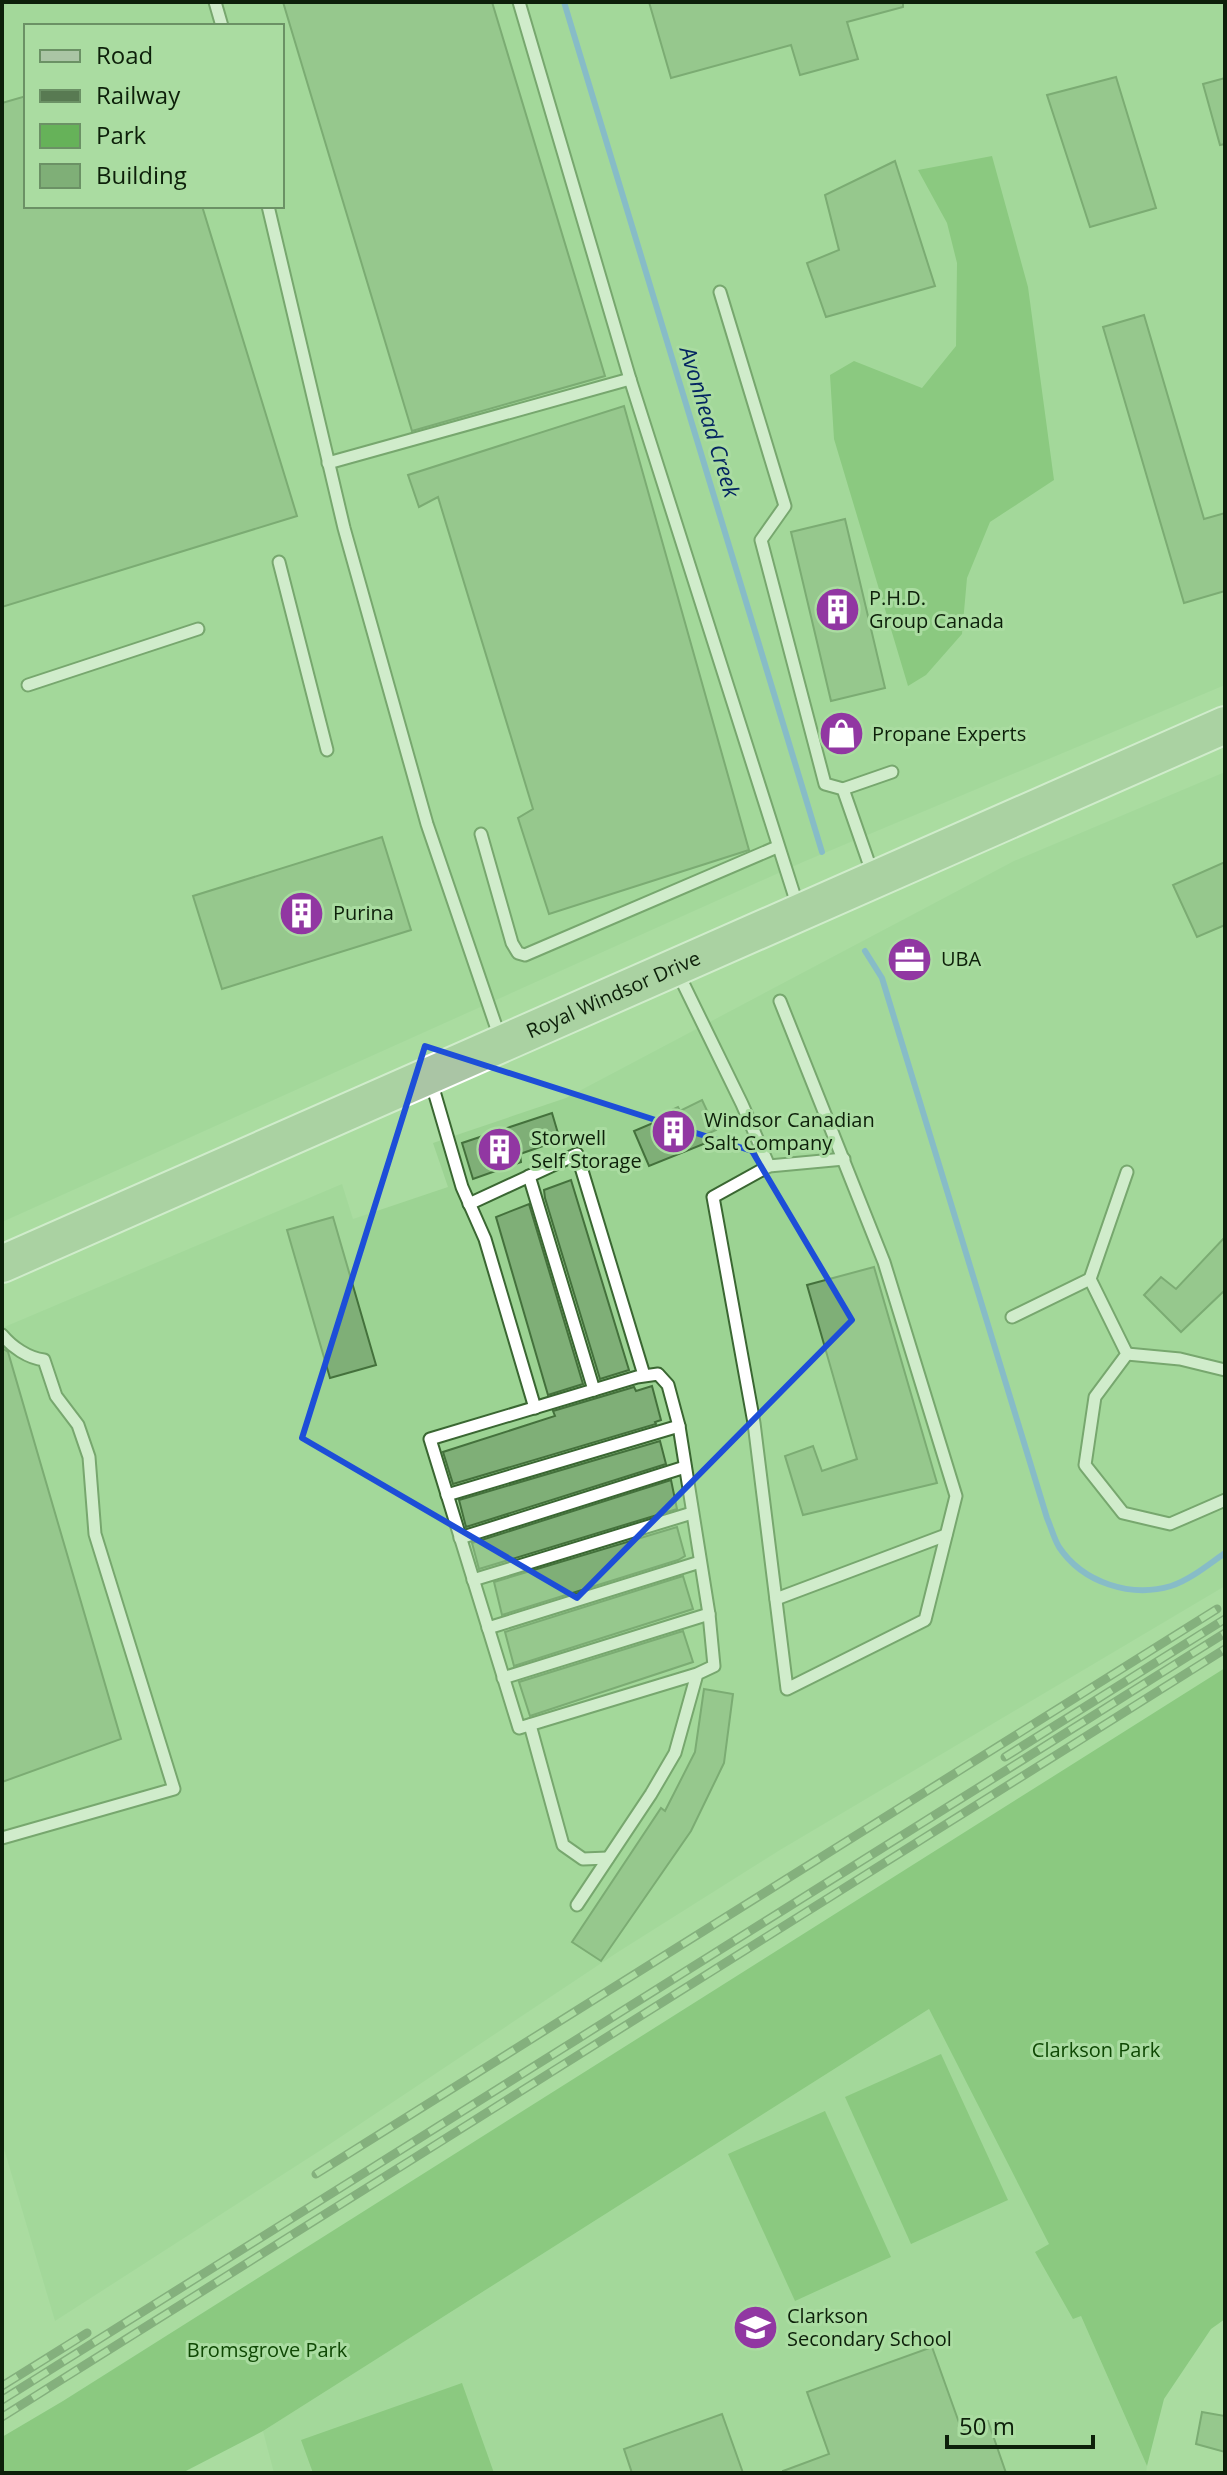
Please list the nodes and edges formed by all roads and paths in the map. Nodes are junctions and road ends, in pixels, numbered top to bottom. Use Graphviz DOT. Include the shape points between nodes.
graph roads {
  1 [pos="215,2"];
  2 [pos="519,2"];
  3 [pos="221,24"];
  4 [pos="268,208"];
  5 [pos="720,292"];
  6 [pos="630,379"];
  7 [pos="328,463"];
  8 [pos="279,562"];
  9 [pos="198,629"];
  10 [pos="28,685"];
  11 [pos="1225,725"];
  12 [pos="327,750"];
  13 [pos="892,772"];
  14 [pos="843,789"];
  15 [pos="481,834"];
  16 [pos="777,847"];
  17 [pos="874,880"];
  18 [pos="800,911"];
  19 [pos="675,967"];
  20 [pos="780,1001"];
  21 [pos="502,1043"];
  22 [pos="430,1075"];
  23 [pos="844,1159"];
  24 [pos="769,1166"];
  25 [pos="1127,1172"];
  26 [pos="529,1176"];
  27 [pos="469,1204"];
  28 [pos="2,1264"];
  29 [pos="1090,1279"];
  30 [pos="1012,1317"];
  31 [pos="3,1338"];
  32 [pos="1127,1354"];
  33 [pos="1225,1370"];
  34 [pos="644,1375"];
  35 [pos="594,1390"];
  36 [pos="535,1408"];
  37 [pos="679,1426"];
  38 [pos="685,1467"];
  39 [pos="447,1495"];
  40 [pos="1225,1500"];
  41 [pos="692,1513"];
  42 [pos="946,1535"];
  43 [pos="460,1538"];
  44 [pos="700,1562"];
  45 [pos="473,1580"];
  46 [pos="776,1599"];
  47 [pos="709,1614"];
  48 [pos="488,1628"];
  49 [pos="697,1674"];
  50 [pos="503,1678"];
  51 [pos="530,1725"];
  52 [pos="2,1838"];
  53 [pos="608,1858"];
  54 [pos="577,1905"];
  1 -- 3 [label="lane"];
  2 -- 6 [label="lane"];
  4 -- 7 [label="lane"];
  5 -- 14 [label="lane" via="785,506 761,540 825,784"];
  6 -- 7 [label="lane"];
  6 -- 16 [label="lane"];
  7 -- 21 [label="lane" via="427,824"];
  8 -- 12 [label="lane"];
  9 -- 10 [label="lane"];
  11 -- 17 [label="main road, Royal Windsor Drive"];
  13 -- 14 [label="lane"];
  14 -- 17 [label="lane"];
  15 -- 16 [label="lane" via="512,943 525,955"];
  16 -- 18 [label="lane"];
  17 -- 18 [label="main road, Royal Windsor Drive"];
  18 -- 19 [label="main road, Royal Windsor Drive"];
  19 -- 21 [label="main road, Royal Windsor Drive"];
  19 -- 24 [label="lane"];
  20 -- 23 [label="lane"];
  21 -- 22 [label="main road, Royal Windsor Drive"];
  22 -- 27 [label="lane"];
  22 -- 28 [label="main road, Royal Windsor Drive"];
  23 -- 24 [label="lane"];
  23 -- 42 [label="lane" via="884,1262 956,1496"];
  24 -- 46 [label="lane" via="713,1197 754,1423"];
  25 -- 29 [label="lane"];
  26 -- 27 [label="lane"];
  26 -- 34 [label="lane" via="577,1154"];
  26 -- 35 [label="lane"];
  27 -- 36 [label="lane" via="485,1239"];
  29 -- 30 [label="lane"];
  29 -- 32 [label="lane"];
  31 -- 52 [label="lane" via="44,1360 56,1396 80,1430 92,1473 95,1534 174,1789"];
  32 -- 33 [label="lane"];
  32 -- 40 [label="lane" via="1095,1397 1085,1465 1123,1513 1170,1524"];
  34 -- 35 [label="lane"];
  34 -- 37 [label="lane" via="664,1378"];
  35 -- 36 [label="lane"];
  36 -- 39 [label="lane" via="430,1439"];
  37 -- 38 [label="lane"];
  37 -- 39 [label="lane"];
  38 -- 41 [label="lane"];
  38 -- 43 [label="lane"];
  39 -- 43 [label="lane"];
  41 -- 44 [label="lane"];
  41 -- 45 [label="lane"];
  42 -- 46 [label="lane"];
  42 -- 46 [label="lane" via="925,1620 787,1689"];
  43 -- 45 [label="lane"];
  44 -- 47 [label="lane"];
  44 -- 48 [label="lane"];
  45 -- 48 [label="lane"];
  47 -- 49 [label="lane" via="714,1666"];
  47 -- 50 [label="lane"];
  48 -- 50 [label="lane"];
  49 -- 51 [label="lane"];
  49 -- 53 [label="lane" via="675,1753"];
  50 -- 51 [label="lane" via="519,1728"];
  51 -- 53 [label="lane" via="563,1845 583,1859"];
  53 -- 54 [label="lane"];
}
